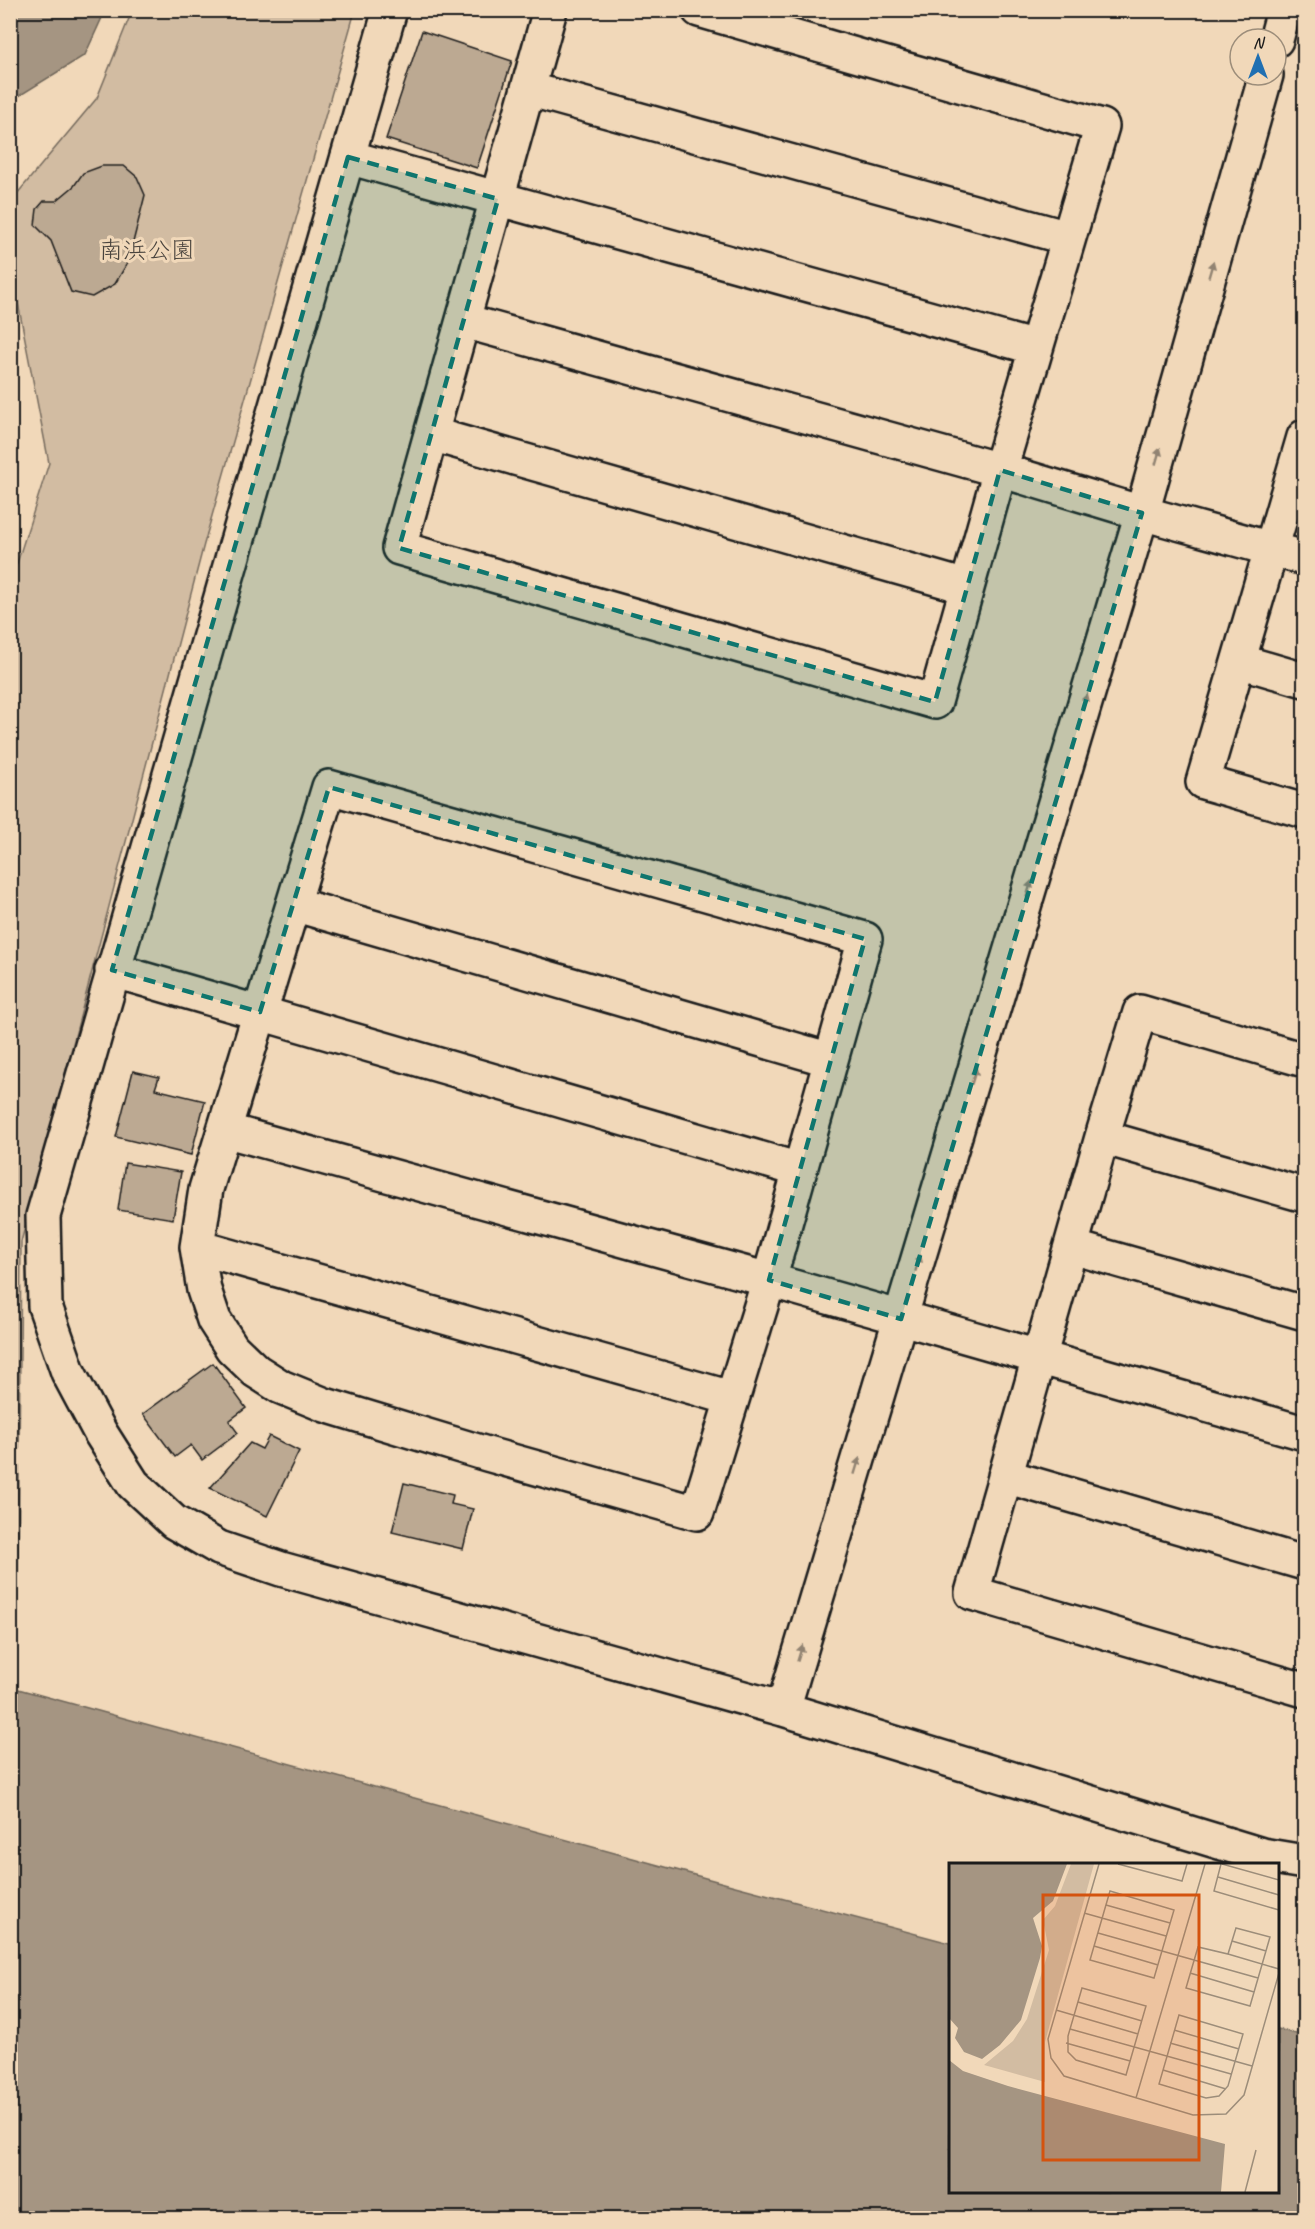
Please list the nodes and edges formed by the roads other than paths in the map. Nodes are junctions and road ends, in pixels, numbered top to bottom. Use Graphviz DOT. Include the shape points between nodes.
graph roads {
  1 [pos="390,10"];
  2 [pos="550,10"];
  3 [pos="699,10"];
  4 [pos="1284,10"];
  5 [pos="1279,27"];
  6 [pos="1263,87"];
  7 [pos="528,89"];
  8 [pos="348,157"];
  9 [pos="498,199"];
  10 [pos="1068,238"];
  11 [pos="464,321"];
  12 [pos="1036,348"];
  13 [pos="431,434"];
  14 [pos="1305,437"];
  15 [pos="1000,470"];
  16 [pos="1142,513"];
  17 [pos="1273,549"];
  18 [pos="1305,558"];
  19 [pos="967,587"];
  20 [pos="1239,661"];
  21 [pos="1305,680"];
  22 [pos="1305,811"];
  23 [pos="293,904"];
  24 [pos="112,970"];
  25 [pos="260,1012"];
  26 [pos="831,1060"];
  27 [pos="1305,1060"];
  28 [pos="224,1130"];
  29 [pos="1102,1137"];
  30 [pos="800,1170"];
  31 [pos="1305,1195"];
  32 [pos="197,1247"];
  33 [pos="1072,1247"];
  34 [pos="769,1280"];
  35 [pos="1305,1313"];
  36 [pos="901,1319"];
  37 [pos="1038,1359"];
  38 [pos="731,1398"];
  39 [pos="1305,1433"];
  40 [pos="1005,1476"];
  41 [pos="1305,1563"];
  42 [pos="1305,1690"];
  43 [pos="783,1709"];
  44 [pos="1305,1862"];
  1 -- 8 [label="street"];
  2 -- 7 [label="street"];
  3 -- 10 [label="street" via="1102,126"];
  4 -- 5 [label="street"];
  16 -- 6 [label="street, one-way"];
  7 -- 9 [label="street"];
  7 -- 10 [label="street"];
  8 -- 9 [label="street"];
  8 -- 24 [label="street"];
  9 -- 11 [label="street"];
  9 -- 12 [label="street"];
  10 -- 12 [label="street"];
  11 -- 13 [label="street"];
  11 -- 15 [label="street"];
  12 -- 15 [label="street"];
  13 -- 19 [label="street"];
  13 -- 19 [label="street" via="399,548 934,702"];
  14 -- 17 [label="street"];
  15 -- 16 [label="street"];
  15 -- 19 [label="street"];
  16 -- 17 [label="street"];
  36 -- 16 [label="street, one-way"];
  17 -- 18 [label="street"];
  17 -- 20 [label="street"];
  20 -- 21 [label="street"];
  20 -- 22 [label="street" via="1203,782"];
  23 -- 25 [label="street"];
  23 -- 26 [label="street"];
  23 -- 26 [label="street" via="329,787 865,939"];
  24 -- 25 [label="street"];
  24 -- 43 [label="street" via="43,1216 45,1306 68,1372 133,1484 174,1522 219,1548 281,1569"];
  25 -- 28 [label="street"];
  25 -- 30 [label="street"];
  26 -- 30 [label="street"];
  27 -- 29 [label="street" via="1140,1012"];
  28 -- 32 [label="street" via="206,1189"];
  28 -- 34 [label="street"];
  29 -- 31 [label="street"];
  29 -- 33 [label="street"];
  30 -- 34 [label="street"];
  32 -- 38 [label="street"];
  32 -- 38 [label="street" via="214,1320 232,1348 256,1371 281,1387 325,1405 498,1457 697,1513"];
  33 -- 35 [label="street"];
  33 -- 37 [label="street"];
  34 -- 36 [label="street"];
  34 -- 38 [label="street"];
  36 -- 37 [label="street"];
  43 -- 36 [label="street, one-way"];
  37 -- 39 [label="street"];
  37 -- 40 [label="street"];
  40 -- 41 [label="street"];
  40 -- 42 [label="street" via="972,1593"];
  43 -- 44 [label="street" via="1262,1855"];
}
